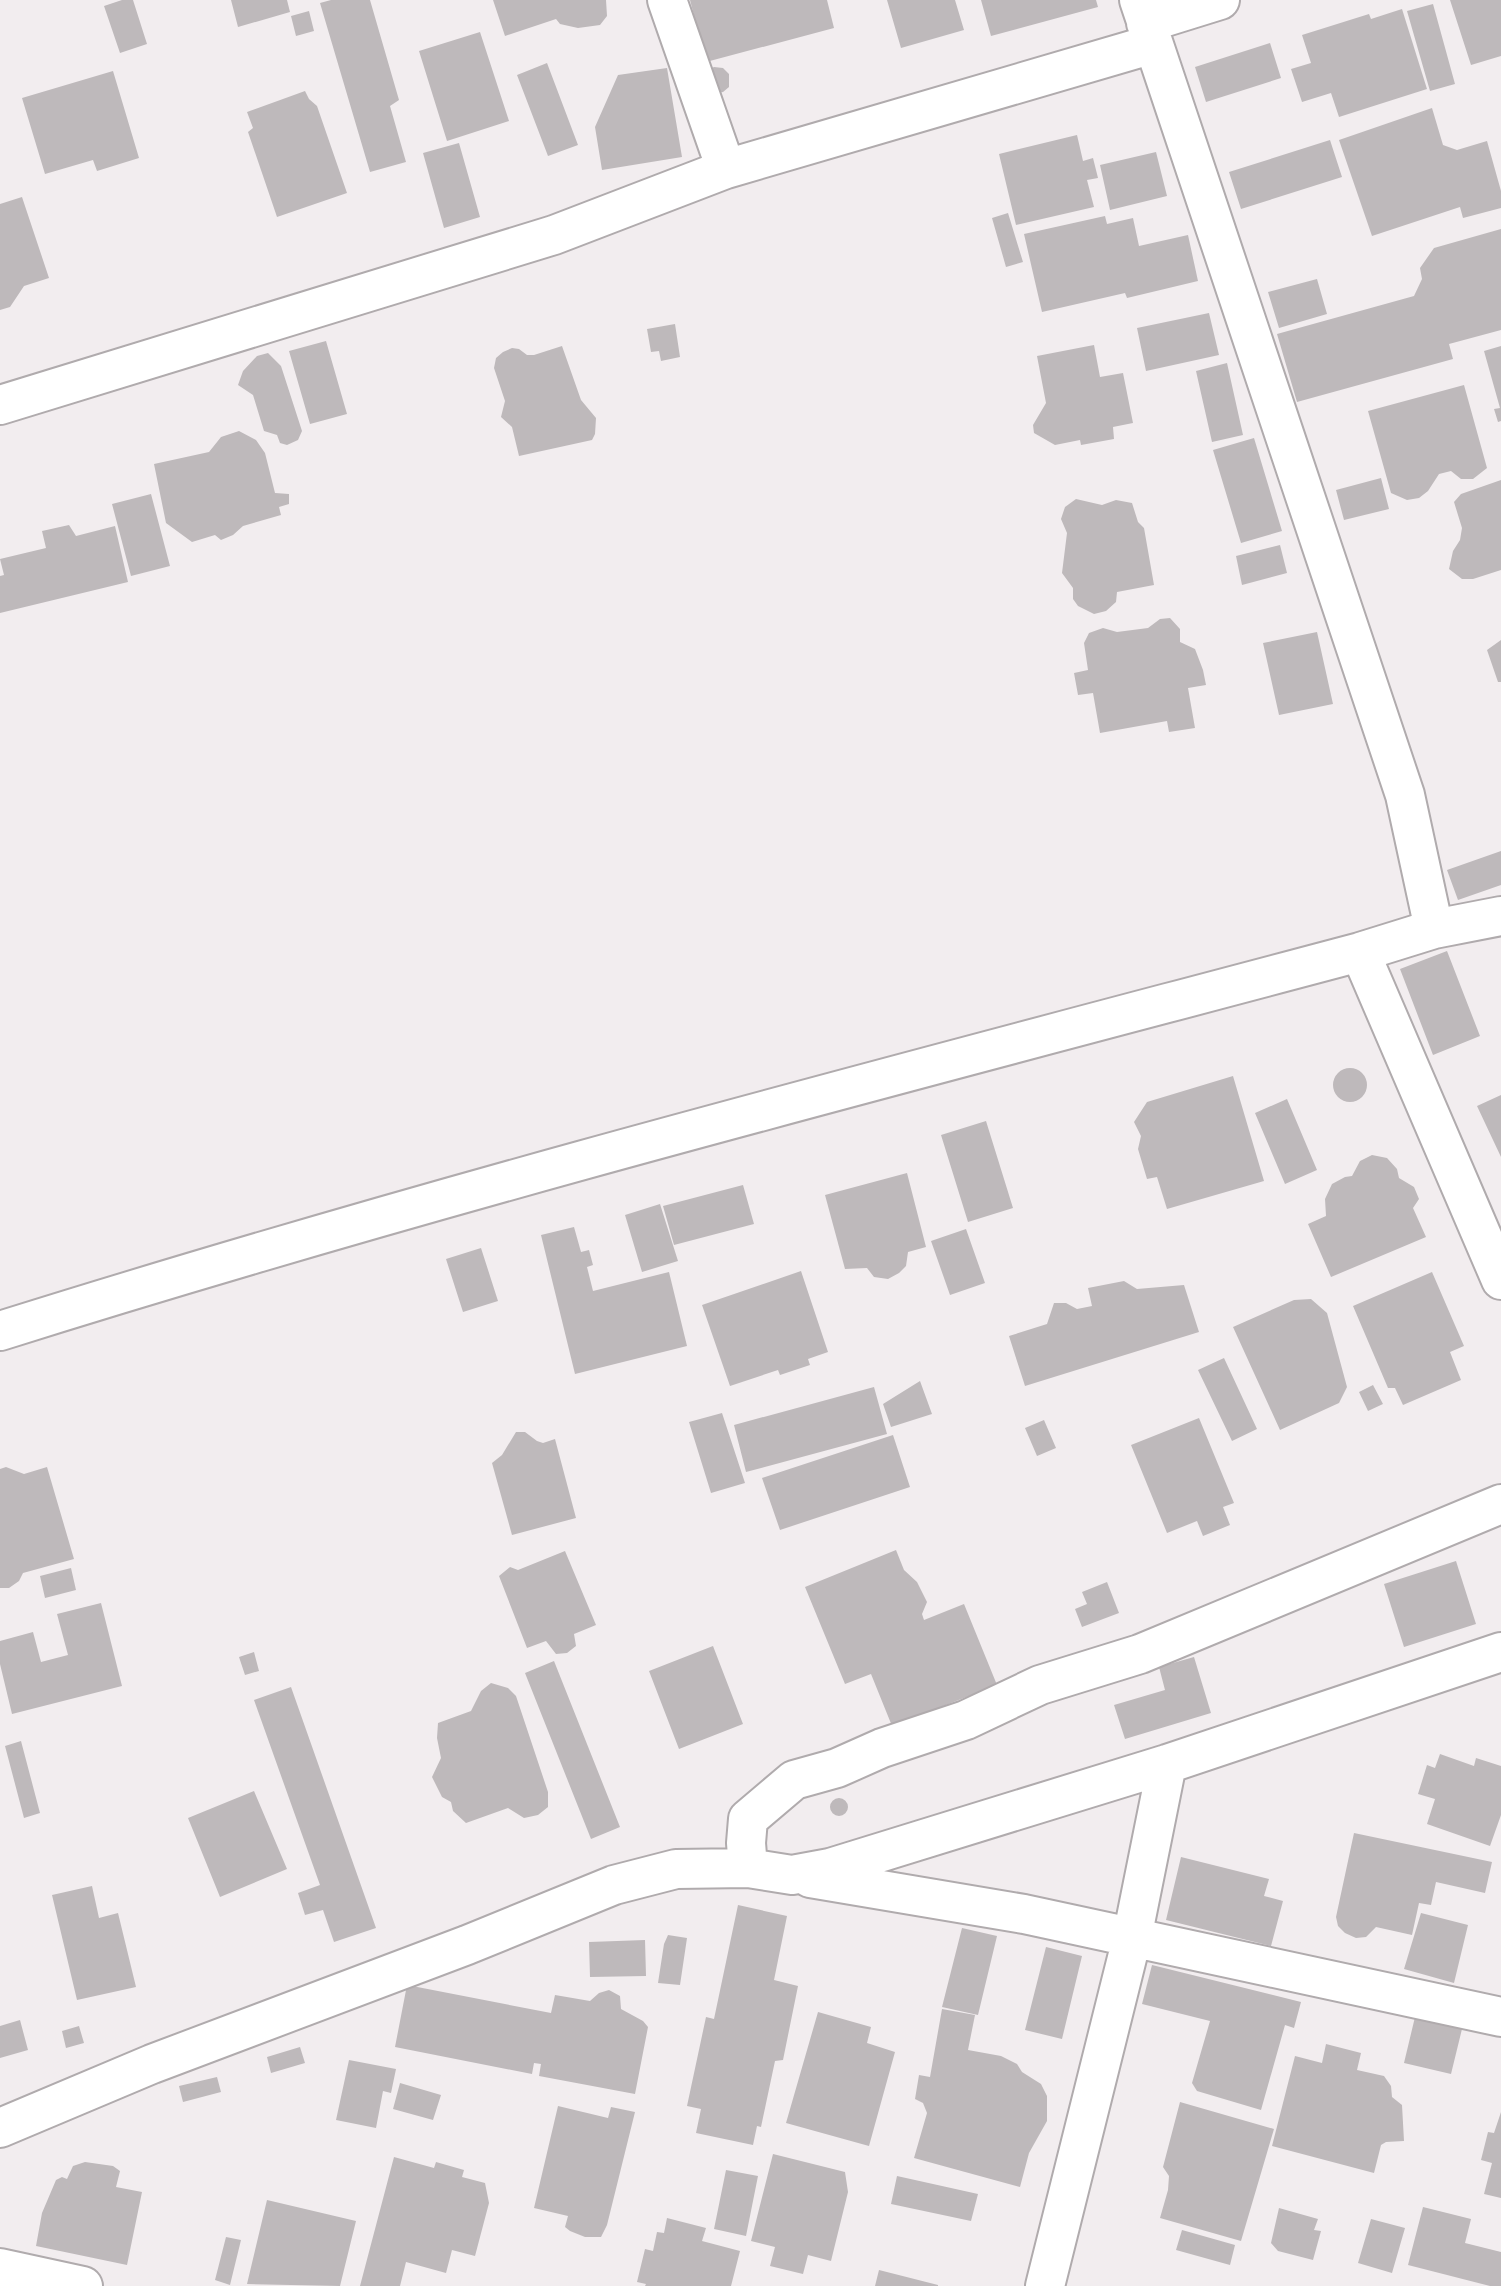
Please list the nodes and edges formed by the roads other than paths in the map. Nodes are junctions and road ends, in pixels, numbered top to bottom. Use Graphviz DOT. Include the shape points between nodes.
graph roads {
  1 [pos="667,0"];
  2 [pos="1220,0"];
  3 [pos="1146,22"];
  4 [pos="726,169"];
  5 [pos="0,405"];
  6 [pos="1501,916"];
  7 [pos="1434,929"];
  8 [pos="1360,952"];
  9 [pos="1501,1280"];
  10 [pos="0,1331"];
  11 [pos="1501,1504"];
  12 [pos="1501,1652"];
  13 [pos="1167,1765"];
  14 [pos="748,1867"];
  15 [pos="792,1875"];
  16 [pos="1132,1938"];
  17 [pos="1501,2017"];
  18 [pos="0,2128"];
  19 [pos="0,2268"];
  20 [pos="83,2286"];
  21 [pos="1045,2286"];
  1 -- 4 [label="street"];
  2 -- 3 [label="street"];
  3 -- 4 [label="street"];
  3 -- 7 [label="street" via="1405,795"];
  4 -- 5 [label="street" via="554,235"];
  6 -- 7 [label="street"];
  7 -- 8 [label="street"];
  8 -- 9 [label="street"];
  8 -- 10 [label="street" via="551,1167"];
  11 -- 14 [label="street" via="1140,1654 1040,1685 966,1720 794,1780 748,1819"];
  12 -- 13 [label="street"];
  13 -- 15 [label="street" via="830,1868"];
  13 -- 16 [label="street"];
  14 -- 15 [label="street"];
  14 -- 18 [label="street" via="676,1870 614,1885 152,2064"];
  15 -- 16 [label="street" via="1024,1914"];
  16 -- 17 [label="street"];
  16 -- 21 [label="street"];
  19 -- 20 [label="street"];
}
